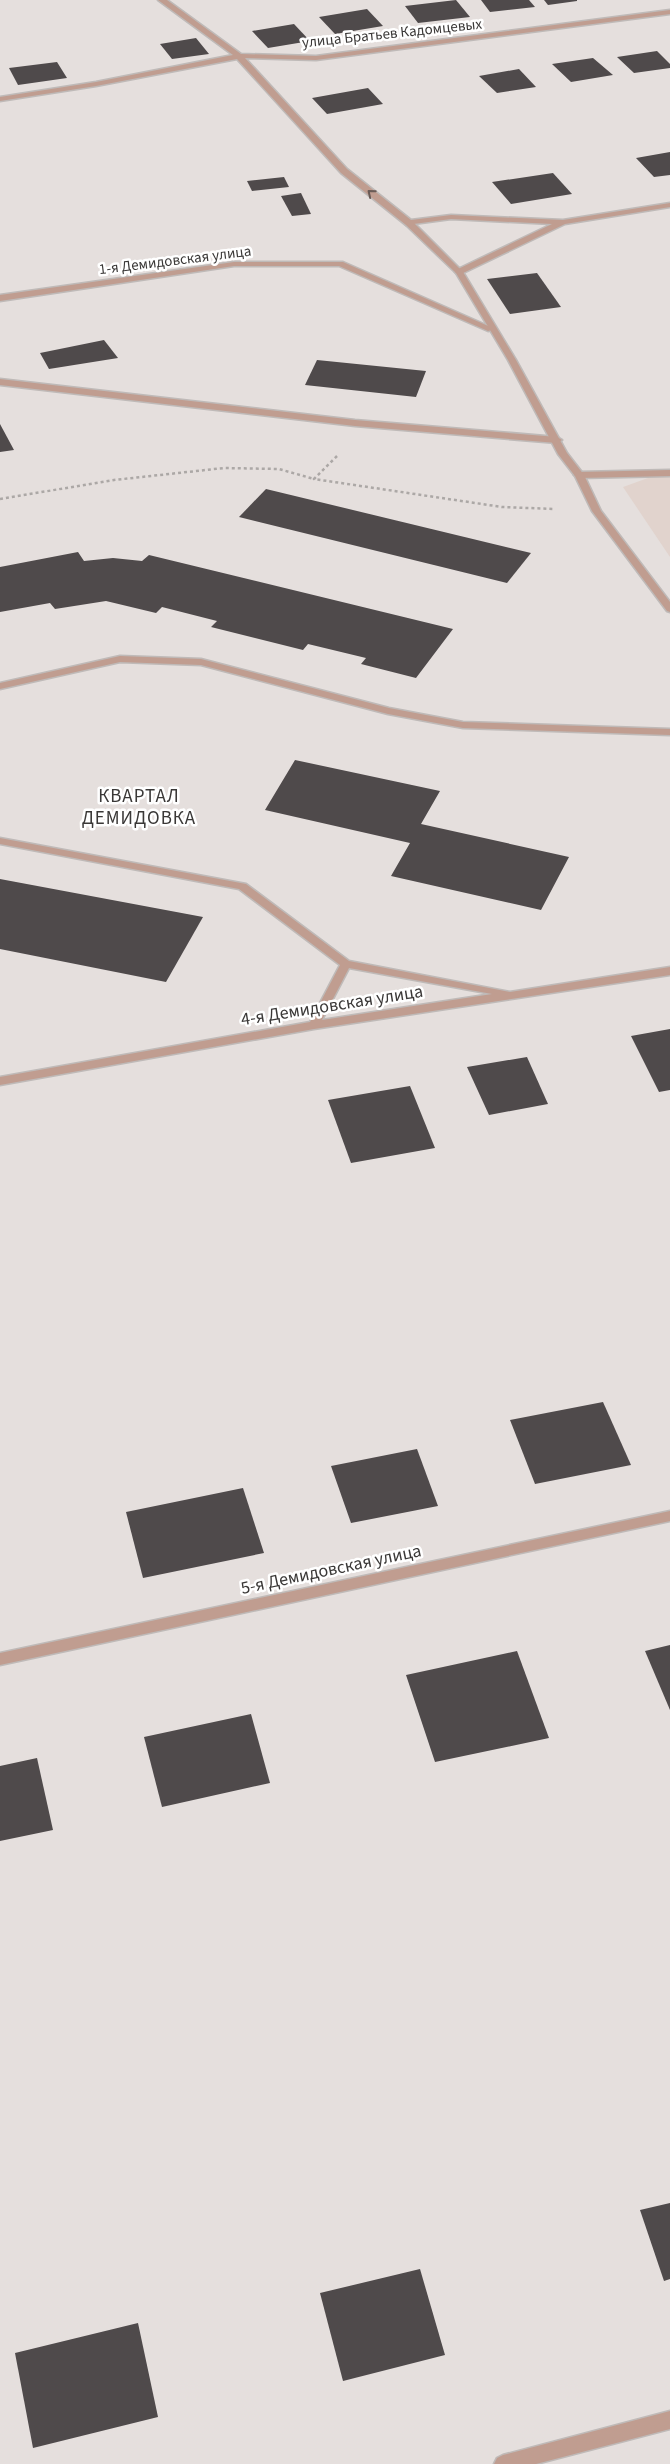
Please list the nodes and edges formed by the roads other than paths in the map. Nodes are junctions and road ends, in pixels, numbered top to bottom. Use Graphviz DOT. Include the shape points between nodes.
graph roads {
  1 [pos="162,0"];
  2 [pos="670,12"];
  3 [pos="239,56"];
  4 [pos="0,99"];
  5 [pos="670,205"];
  6 [pos="563,222"];
  7 [pos="409,223"];
  8 [pos="459,272"];
  9 [pos="0,298"];
  10 [pos="492,329"];
  11 [pos="0,382"];
  12 [pos="557,440"];
  13 [pos="670,473"];
  14 [pos="579,475"];
  15 [pos="670,609"];
  16 [pos="0,686"];
  17 [pos="670,732"];
  18 [pos="0,841"];
  19 [pos="346,964"];
  20 [pos="670,971"];
  21 [pos="515,995"];
  22 [pos="314,1025"];
  23 [pos="0,1081"];
  24 [pos="670,1516"];
  25 [pos="0,1659"];
  26 [pos="670,2420"];
  27 [pos="503,2464"];
  1 -- 3 [label="street"];
  2 -- 3 [label="street, улица Братьев Кадомцевых" via="316,58"];
  3 -- 4 [label="street, улица Братьев Кадомцевых"];
  7 -- 3 [label="street, one-way" via="344,171"];
  5 -- 6 [label="street"];
  6 -- 7 [label="street" via="451,217"];
  6 -- 8 [label="street"];
  7 -- 8 [label="street"];
  8 -- 10 [label="street"];
  9 -- 10 [label="street, 1-я Демидовская улица" via="234,264 340,264"];
  10 -- 12 [label="street"];
  11 -- 12 [label="street" via="355,423"];
  12 -- 14 [label="street" via="562,454"];
  13 -- 14 [label="street"];
  14 -- 15 [label="street" via="597,511"];
  16 -- 17 [label="street" via="120,659 201,662 388,711 463,725"];
  18 -- 19 [label="street" via="242,886"];
  19 -- 21 [label="street"];
  19 -- 22 [label="street"];
  20 -- 21 [label="street, 4-я Демидовская улица"];
  21 -- 22 [label="street, 4-я Демидовская улица"];
  22 -- 23 [label="street, 4-я Демидовская улица"];
  24 -- 25 [label="street, 5-я Демидовская улица"];
  26 -- 27 [label="street"];
}
